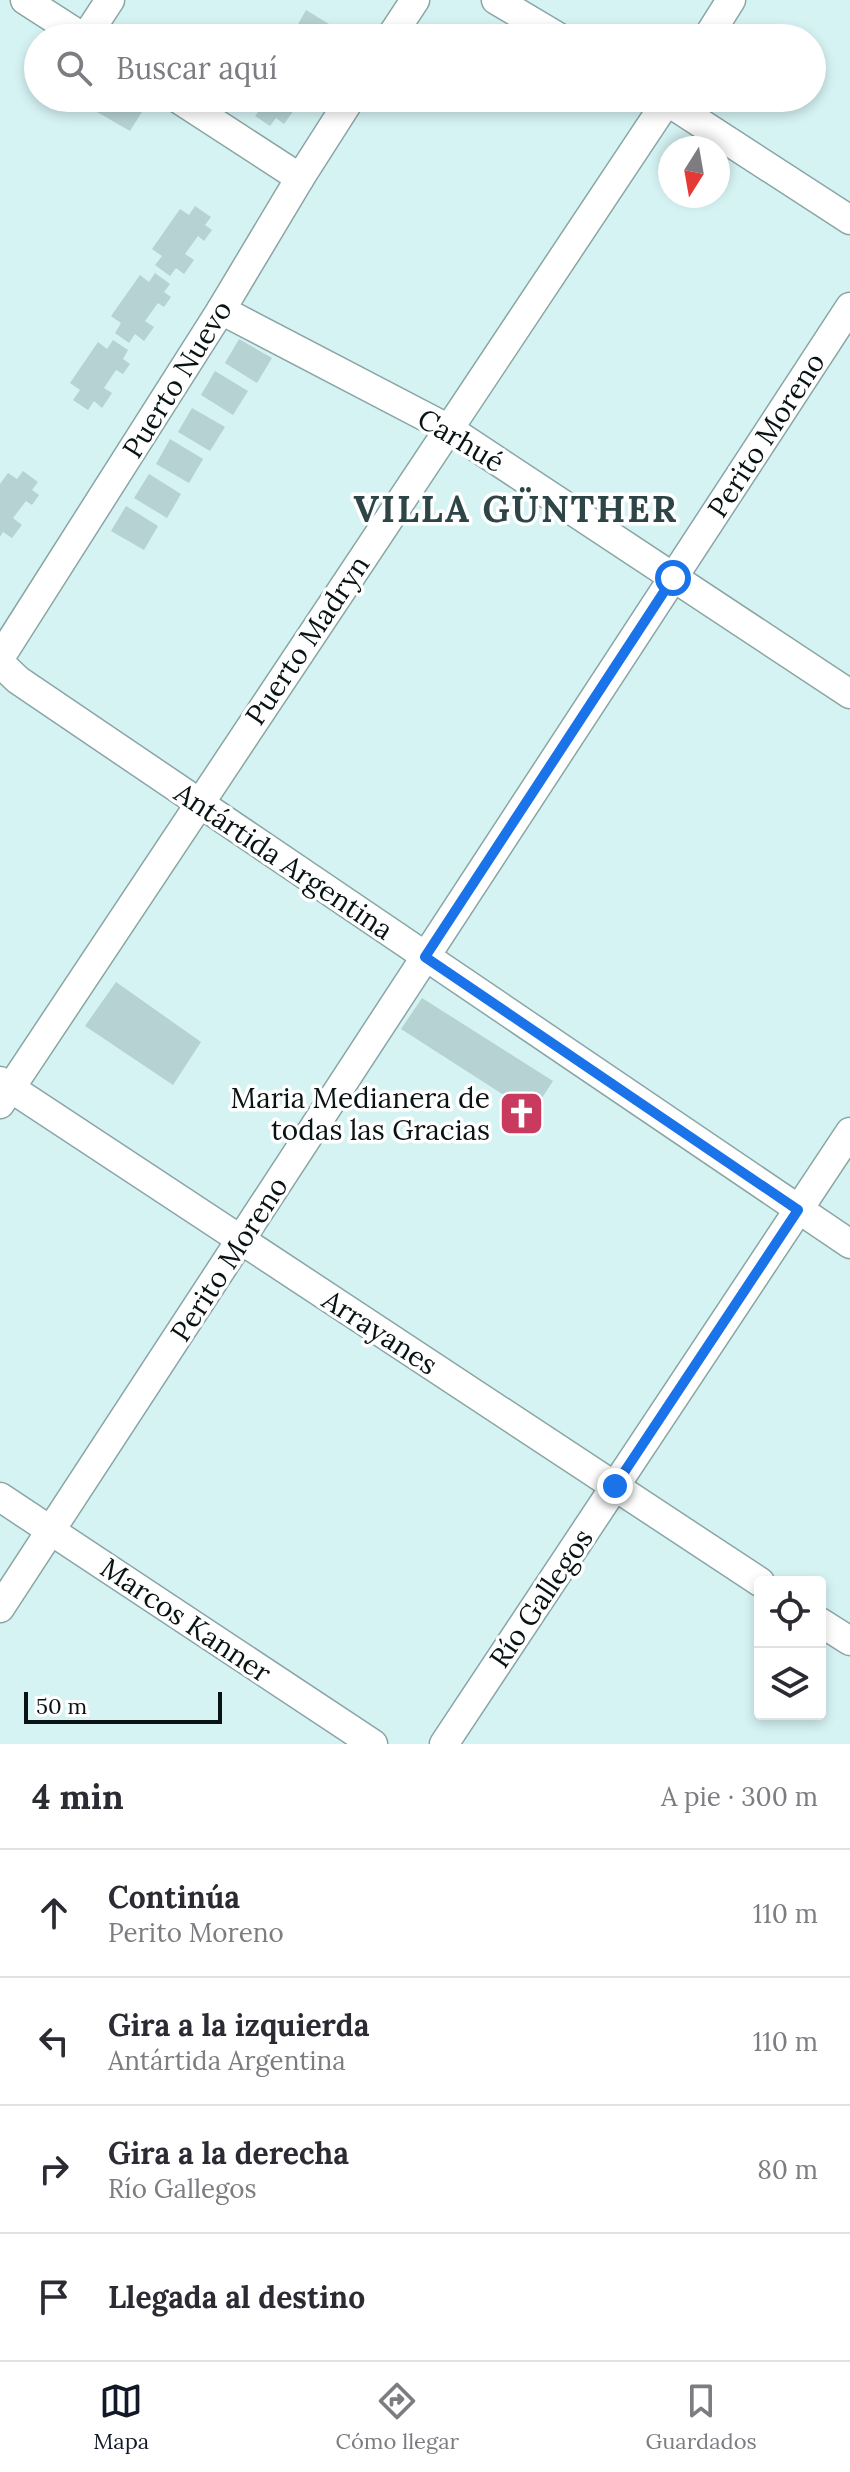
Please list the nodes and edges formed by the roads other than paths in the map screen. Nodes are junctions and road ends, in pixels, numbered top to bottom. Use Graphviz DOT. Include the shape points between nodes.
graph roads {
  1 [pos="25,0"];
  2 [pos="110,0"];
  3 [pos="415,0"];
  4 [pos="496,0"];
  5 [pos="731,0"];
  6 [pos="62,24"];
  7 [pos="94,24"];
  8 [pos="399,24"];
  9 [pos="536,24"];
  10 [pos="716,24"];
  11 [pos="199,112"];
  12 [pos="342,112"];
  13 [pos="657,112"];
  14 [pos="686,112"];
  15 [pos="300,178"];
  16 [pos="850,220"];
  17 [pos="850,307"];
  18 [pos="221,310"];
  19 [pos="449,429"];
  20 [pos="673,578"];
  21 [pos="0,660"];
  22 [pos="850,694"];
  23 [pos="198,803"];
  24 [pos="425,957"];
  25 [pos="3,1091"];
  26 [pos="850,1132"];
  27 [pos="798,1210"];
  28 [pos="241,1240"];
  29 [pos="850,1244"];
  30 [pos="615,1486"];
  31 [pos="0,1497"];
  32 [pos="51,1531"];
  33 [pos="754,1578"];
  34 [pos="0,1608"];
  35 [pos="826,1626"];
  36 [pos="850,1641"];
  37 [pos="373,1744"];
  38 [pos="444,1744"];
  1 -- 6 [label="street"];
  2 -- 7 [label="street"];
  3 -- 8 [label="street"];
  4 -- 9 [label="street"];
  5 -- 10 [label="street"];
  11 -- 15 [label="street"];
  12 -- 15 [label="street, Puerto Nuevo"];
  13 -- 19 [label="street, Puerto Madryn"];
  14 -- 16 [label="street"];
  15 -- 18 [label="street, Puerto Nuevo"];
  17 -- 20 [label="street, Perito Moreno"];
  18 -- 19 [label="street, Carhué"];
  18 -- 21 [label="street, Puerto Nuevo"];
  19 -- 20 [label="street, Carhué"];
  19 -- 23 [label="street, Puerto Madryn"];
  20 -- 22 [label="street, Carhué"];
  20 -- 24 [label="street, Perito Moreno"];
  21 -- 23 [label="street, Antártida Argentina" via="18,680"];
  23 -- 24 [label="street, Antártida Argentina"];
  23 -- 25 [label="street, Puerto Madryn"];
  24 -- 27 [label="street, Antártida Argentina"];
  24 -- 28 [label="street, Perito Moreno"];
  25 -- 28 [label="street, Arrayanes"];
  26 -- 27 [label="street, Río Gallegos"];
  27 -- 29 [label="street, Antártida Argentina"];
  27 -- 30 [label="street, Río Gallegos"];
  28 -- 30 [label="street, Arrayanes"];
  28 -- 32 [label="street, Perito Moreno"];
  30 -- 33 [label="street, Arrayanes"];
  30 -- 38 [label="street, Río Gallegos"];
  31 -- 32 [label="street, Marcos Kanner"];
  32 -- 34 [label="street, Perito Moreno"];
  32 -- 37 [label="street, Marcos Kanner"];
  35 -- 36 [label="street"];
}
